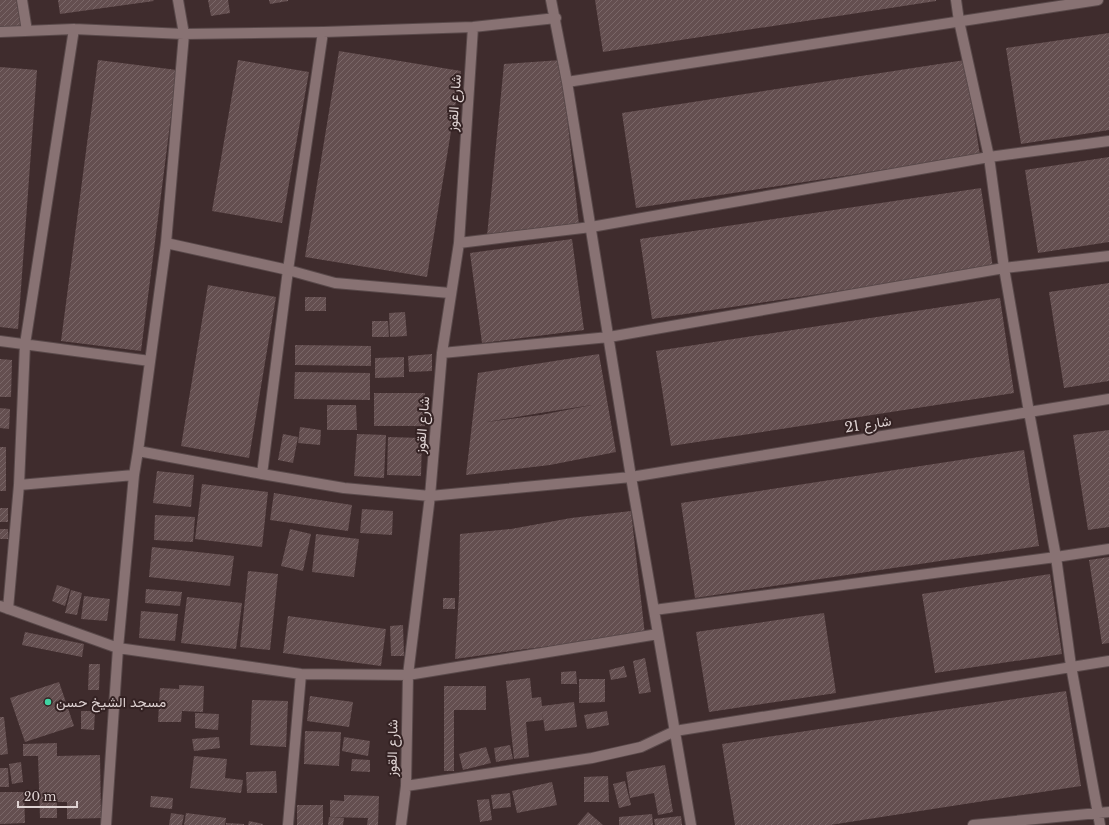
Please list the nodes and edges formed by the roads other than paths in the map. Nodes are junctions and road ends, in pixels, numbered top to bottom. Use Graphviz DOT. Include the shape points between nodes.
graph roads {
  1 [pos="22,0"];
  2 [pos="178,0"];
  3 [pos="551,0"];
  4 [pos="956,0"];
  5 [pos="1098,0"];
  6 [pos="556,18"];
  7 [pos="959,21"];
  8 [pos="473,27"];
  9 [pos="74,29"];
  10 [pos="27,31"];
  11 [pos="0,32"];
  12 [pos="323,32"];
  13 [pos="184,34"];
  14 [pos="567,82"];
  15 [pos="1109,141"];
  16 [pos="989,157"];
  17 [pos="591,227"];
  18 [pos="166,243"];
  19 [pos="459,243"];
  20 [pos="1109,256"];
  21 [pos="1004,268"];
  22 [pos="288,270"];
  23 [pos="450,293"];
  24 [pos="609,337"];
  25 [pos="0,341"];
  26 [pos="25,344"];
  27 [pos="442,353"];
  28 [pos="150,361"];
  29 [pos="1109,400"];
  30 [pos="1029,412"];
  31 [pos="138,451"];
  32 [pos="262,474"];
  33 [pos="134,475"];
  34 [pos="631,477"];
  35 [pos="19,485"];
  36 [pos="430,496"];
  37 [pos="1109,549"];
  38 [pos="1056,557"];
  39 [pos="4,607"];
  40 [pos="654,610"];
  41 [pos="658,634"];
  42 [pos="118,648"];
  43 [pos="1109,661"];
  44 [pos="1071,666"];
  45 [pos="301,674"];
  46 [pos="408,675"];
  47 [pos="675,731"];
  48 [pos="406,786"];
  49 [pos="1109,812"];
  50 [pos="1098,814"];
  51 [pos="106,825"];
  52 [pos="288,825"];
  53 [pos="401,825"];
  54 [pos="691,825"];
  55 [pos="973,825"];
  56 [pos="1100,825"];
  1 -- 10 [label="street"];
  2 -- 13 [label="street"];
  3 -- 6 [label="street"];
  4 -- 7 [label="street"];
  5 -- 7 [label="street"];
  6 -- 8 [label="street"];
  6 -- 14 [label="street"];
  7 -- 14 [label="street"];
  7 -- 16 [label="street"];
  8 -- 12 [label="street"];
  8 -- 19 [label="street, شارع القوز"];
  9 -- 10 [label="street"];
  9 -- 13 [label="street"];
  9 -- 26 [label="street"];
  10 -- 11 [label="street"];
  12 -- 13 [label="street"];
  12 -- 22 [label="street"];
  13 -- 18 [label="street"];
  14 -- 17 [label="street"];
  15 -- 16 [label="street"];
  16 -- 17 [label="street"];
  16 -- 21 [label="street"];
  17 -- 19 [label="street"];
  17 -- 24 [label="street"];
  18 -- 22 [label="street"];
  18 -- 28 [label="street"];
  19 -- 23 [label="street, شارع القوز"];
  20 -- 21 [label="street"];
  21 -- 24 [label="street"];
  21 -- 30 [label="street"];
  22 -- 23 [label="street" via="335,283"];
  22 -- 32 [label="street"];
  23 -- 27 [label="street, شارع القوز"];
  24 -- 27 [label="street"];
  24 -- 34 [label="street"];
  25 -- 26 [label="street"];
  26 -- 28 [label="street"];
  26 -- 35 [label="street"];
  27 -- 36 [label="street, شارع القوز"];
  28 -- 31 [label="street"];
  29 -- 30 [label="street, شارع 21"];
  30 -- 34 [label="street, شارع 21"];
  30 -- 38 [label="street"];
  31 -- 32 [label="street, شارع 21"];
  31 -- 33 [label="street"];
  32 -- 36 [label="street, شارع 21" via="344,488"];
  33 -- 35 [label="street"];
  33 -- 42 [label="street"];
  34 -- 36 [label="street, شارع 21"];
  34 -- 40 [label="street"];
  35 -- 39 [label="street"];
  36 -- 46 [label="street, شارع القوز"];
  37 -- 38 [label="street"];
  38 -- 40 [label="street"];
  38 -- 44 [label="street"];
  39 -- 42 [label="street"];
  40 -- 41 [label="street"];
  41 -- 46 [label="street"];
  41 -- 47 [label="street"];
  42 -- 45 [label="street"];
  42 -- 51 [label="street"];
  43 -- 44 [label="street"];
  44 -- 47 [label="street"];
  44 -- 50 [label="street"];
  45 -- 46 [label="street"];
  45 -- 52 [label="street"];
  46 -- 48 [label="street, شارع القوز"];
  47 -- 48 [label="street" via="641,747 592,758"];
  47 -- 54 [label="street"];
  48 -- 53 [label="street, شارع القوز"];
  49 -- 50 [label="street"];
  50 -- 55 [label="street"];
  50 -- 56 [label="street"];
}
